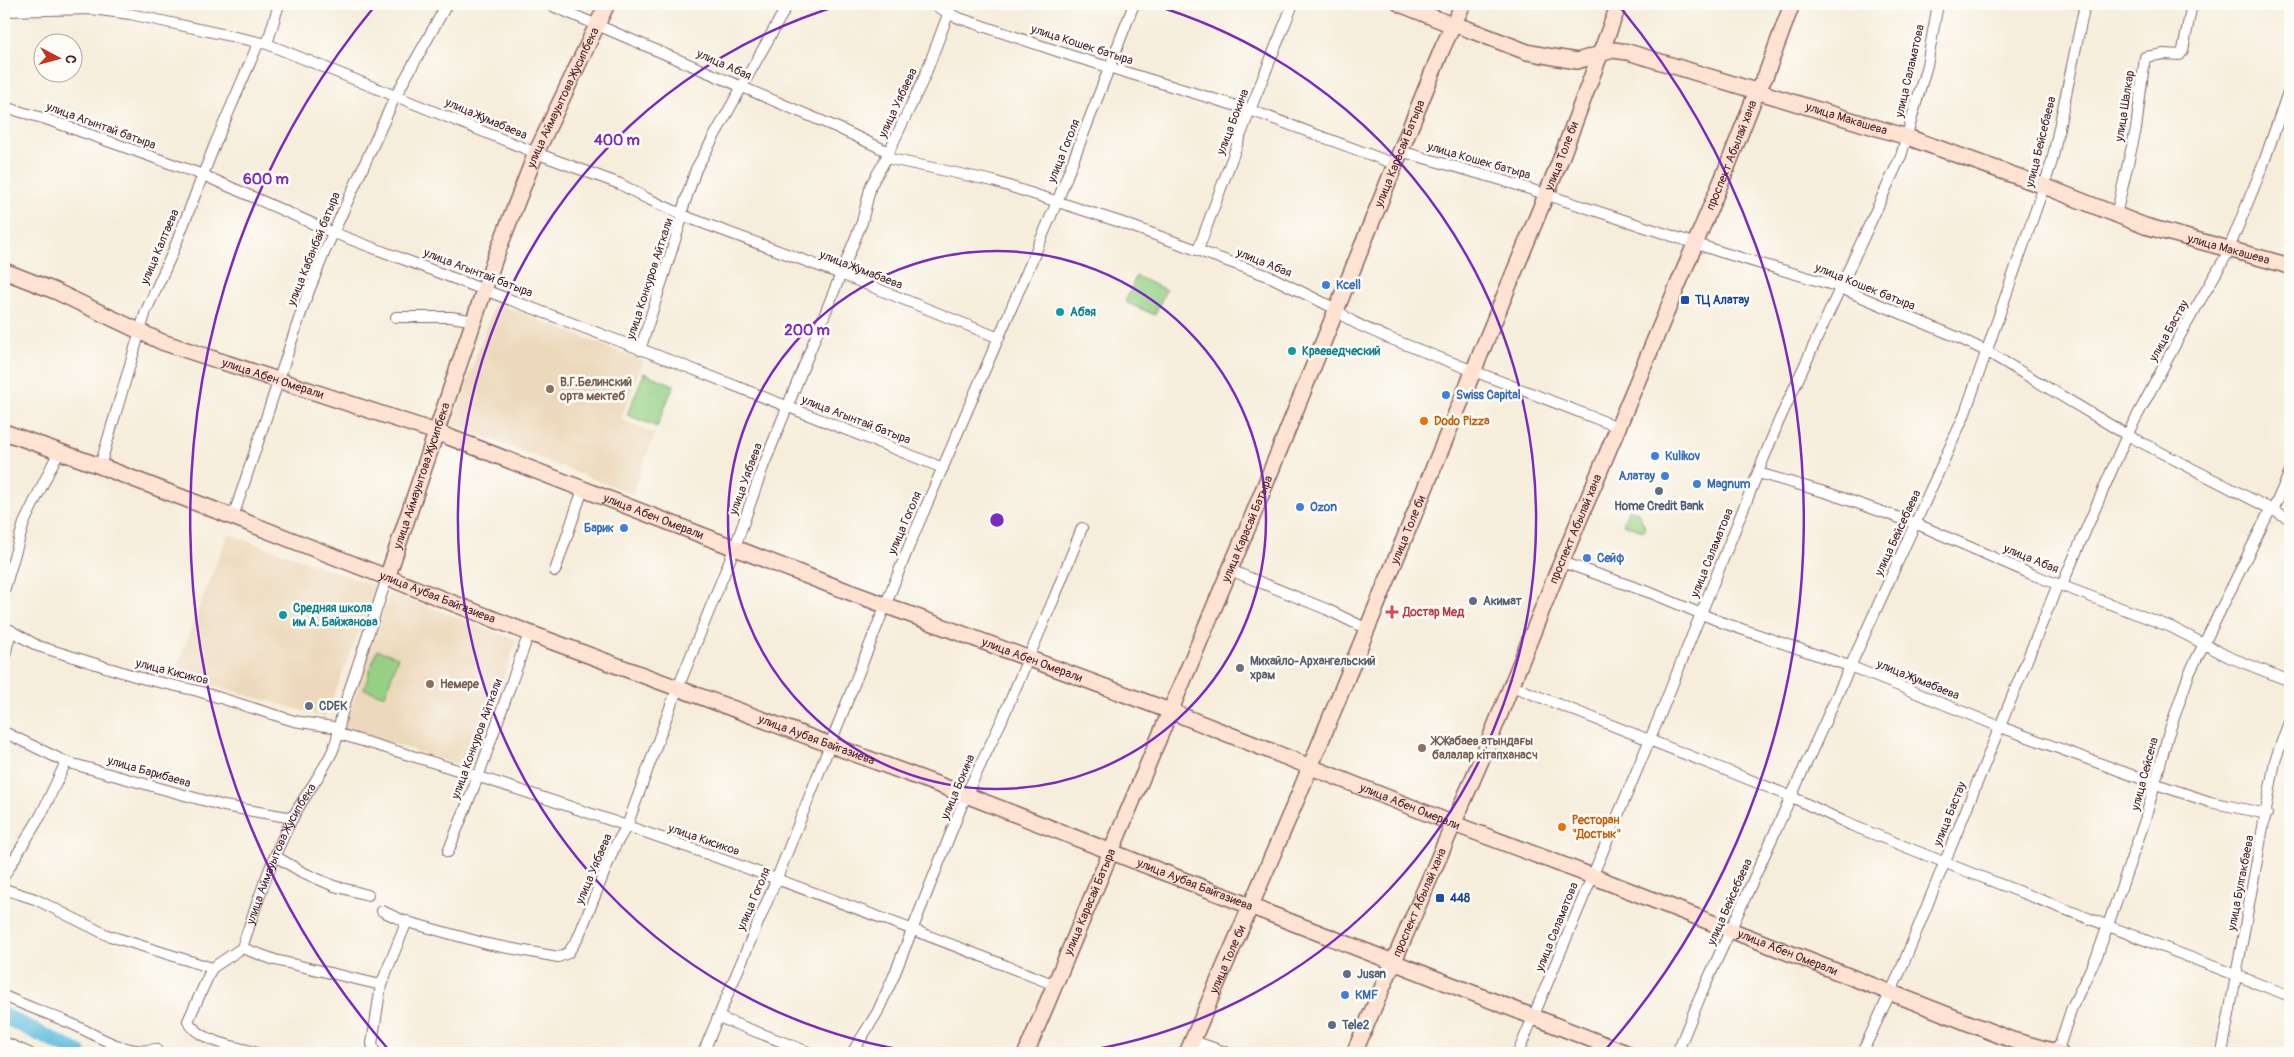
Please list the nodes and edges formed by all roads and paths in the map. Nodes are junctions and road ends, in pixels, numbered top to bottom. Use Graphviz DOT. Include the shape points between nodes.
graph roads {
  1 [pos="279,4"];
  2 [pos="447,4"];
  3 [pos="548,4"];
  4 [pos="607,4"];
  5 [pos="788,4"];
  6 [pos="932,4"];
  7 [pos="1134,4"];
  8 [pos="1293,4"];
  9 [pos="1400,4"];
  10 [pos="1463,4"];
  11 [pos="1618,4"];
  12 [pos="1792,4"];
  13 [pos="1938,4"];
  14 [pos="2085,4"];
  15 [pos="2192,4"];
  16 [pos="950,8"];
  17 [pos="4,11"];
  18 [pos="598,24"];
  19 [pos="1453,24"];
  20 [pos="262,44"];
  21 [pos="1600,54"];
  22 [pos="1109,67"];
  23 [pos="2290,86"];
  24 [pos="742,87"];
  25 [pos="1757,90"];
  26 [pos="395,97"];
  27 [pos="4,107"];
  28 [pos="1250,110"];
  29 [pos="1907,137"];
  30 [pos="536,153"];
  31 [pos="888,155"];
  32 [pos="1398,158"];
  33 [pos="203,175"];
  34 [pos="2044,186"];
  35 [pos="1545,194"];
  36 [pos="1057,202"];
  37 [pos="682,215"];
  38 [pos="2116,215"];
  39 [pos="334,233"];
  40 [pos="1694,243"];
  41 [pos="1198,250"];
  42 [pos="2228,250"];
  43 [pos="2290,266"];
  44 [pos="4,271"];
  45 [pos="840,274"];
  46 [pos="1840,288"];
  47 [pos="486,290"];
  48 [pos="1338,310"];
  49 [pos="396,317"];
  50 [pos="475,321"];
  51 [pos="139,333"];
  52 [pos="999,338"];
  53 [pos="640,350"];
  54 [pos="1986,352"];
  55 [pos="1472,371"];
  56 [pos="280,380"];
  57 [pos="787,407"];
  58 [pos="1618,426"];
  59 [pos="4,432"];
  60 [pos="436,432"];
  61 [pos="2127,434"];
  62 [pos="59,451"];
  63 [pos="100,466"];
  64 [pos="943,468"];
  65 [pos="2290,472"];
  66 [pos="1758,473"];
  67 [pos="583,489"];
  68 [pos="2272,509"];
  69 [pos="233,517"];
  70 [pos="2290,520"];
  71 [pos="1917,524"];
  72 [pos="1082,528"];
  73 [pos="735,548"];
  74 [pos="1562,562"];
  75 [pos="1230,570"];
  76 [pos="555,571"];
  77 [pos="387,578"];
  78 [pos="2060,584"];
  79 [pos="4,591"];
  80 [pos="886,605"];
  81 [pos="1701,614"];
  82 [pos="8,629"];
  83 [pos="1367,629"];
  84 [pos="529,633"];
  85 [pos="2205,644"];
  86 [pos="1028,658"];
  87 [pos="4,660"];
  88 [pos="1852,667"];
  89 [pos="2290,681"];
  90 [pos="1512,686"];
  91 [pos="679,689"];
  92 [pos="1170,711"];
  93 [pos="2290,720"];
  94 [pos="1998,726"];
  95 [pos="339,731"];
  96 [pos="4,732"];
  97 [pos="1650,741"];
  98 [pos="830,744"];
  99 [pos="66,762"];
  100 [pos="1311,765"];
  101 [pos="478,777"];
  102 [pos="2156,784"];
  103 [pos="966,795"];
  104 [pos="1792,797"];
  105 [pos="2267,814"];
  106 [pos="293,818"];
  107 [pos="1454,824"];
  108 [pos="627,826"];
  109 [pos="1110,851"];
  110 [pos="448,852"];
  111 [pos="275,856"];
  112 [pos="1945,862"];
  113 [pos="4,876"];
  114 [pos="1592,876"];
  115 [pos="777,878"];
  116 [pos="4,889"];
  117 [pos="368,895"];
  118 [pos="1252,906"];
  119 [pos="382,911"];
  120 [pos="407,921"];
  121 [pos="2108,926"];
  122 [pos="913,929"];
  123 [pos="1730,931"];
  124 [pos="242,948"];
  125 [pos="1394,962"];
  126 [pos="212,968"];
  127 [pos="2236,976"];
  128 [pos="1055,984"];
  129 [pos="381,985"];
  130 [pos="1890,992"];
  131 [pos="4,996"];
  132 [pos="2290,996"];
  133 [pos="1534,1016"];
  134 [pos="718,1017"];
  135 [pos="4,1042"];
  136 [pos="1190,1047"];
  137 [pos="156,1049"];
  138 [pos="254,1052"];
  139 [pos="29,1053"];
  140 [pos="375,1053"];
  141 [pos="703,1053"];
  142 [pos="811,1053"];
  143 [pos="852,1053"];
  144 [pos="1026,1053"];
  145 [pos="1228,1053"];
  146 [pos="1354,1053"];
  147 [pos="1518,1053"];
  148 [pos="1626,1053"];
  149 [pos="1677,1053"];
  150 [pos="1862,1053"];
  151 [pos="2059,1053"];
  152 [pos="2222,1053"];
  1 -- 20 [label="street, улица Калтаева"];
  2 -- 26 [label="street, улица Кабанбай батыра"];
  3 -- 18 [label="street, улица Абая"];
  4 -- 18 [label="main road, улица Аймауытова Жусипбека"];
  5 -- 24 [label="street, улица Конкуров Айткали"];
  6 -- 16 [label="street, улица Кошек батыра"];
  7 -- 22 [label="street, улица Гоголя"];
  8 -- 28 [label="street, улица Бокина"];
  9 -- 19 [label="main road, улица Макашева"];
  10 -- 19 [label="main road, улица Карасай Батыра"];
  11 -- 21 [label="main road, улица Толе би"];
  12 -- 25 [label="main road, проспект Абылай хана" via="1765,77"];
  13 -- 29 [label="street, улица Саламатова" via="1927,65"];
  14 -- 34 [label="street, улица Бейсебаева"];
  15 -- 38 [label="street, улица Шалкар" via="2180,54 2145,57 2136,129"];
  16 -- 22 [label="street, улица Кошек батыра" via="965,20"];
  16 -- 31 [label="street, улица Уябаева" via="935,52"];
  17 -- 20 [label="street, улица Жумабаева" via="92,9 130,14"];
  18 -- 24 [label="street, улица Абая"];
  18 -- 30 [label="main road, улица Аймауытова Жусипбека"];
  19 -- 21 [label="main road, улица Макашева" via="1528,52 1577,61"];
  19 -- 32 [label="main road, улица Карасай Батыра"];
  20 -- 26 [label="street, улица Жумабаева"];
  20 -- 33 [label="street, улица Калтаева"];
  21 -- 25 [label="main road, улица Макашева" via="1614,50 1628,52"];
  21 -- 35 [label="main road, улица Толе би"];
  22 -- 28 [label="street, улица Кошек батыра"];
  22 -- 36 [label="street, улица Гоголя"];
  23 -- 42 [label="street, улица Бастау" via="2264,165"];
  24 -- 31 [label="street, улица Абая"];
  24 -- 37 [label="street, улица Конкуров Айткали" via="696,169"];
  25 -- 29 [label="main road, улица Макашева"];
  25 -- 40 [label="main road, проспект Абылай хана"];
  26 -- 30 [label="street, улица Жумабаева"];
  26 -- 39 [label="street, улица Кабанбай батыра"];
  27 -- 33 [label="street, улица Агынтай батыра"];
  28 -- 32 [label="street, улица Кошек батыра"];
  28 -- 41 [label="street, улица Бокина"];
  29 -- 34 [label="main road, улица Макашева"];
  29 -- 46 [label="street, улица Саламатова"];
  30 -- 37 [label="street, улица Жумабаева" via="620,184"];
  30 -- 47 [label="main road, улица Аймауытова Жусипбека"];
  31 -- 36 [label="street, улица Абая" via="993,181"];
  31 -- 45 [label="street, улица Уябаева" via="870,185 862,222"];
  32 -- 35 [label="street, улица Кошек батыра"];
  32 -- 48 [label="main road, улица Карасай Батыра"];
  33 -- 39 [label="street, улица Агынтай батыра"];
  33 -- 51 [label="street, улица Калтаева"];
  34 -- 38 [label="main road, улица Макашева"];
  34 -- 54 [label="street, улица Бейсебаева"];
  35 -- 40 [label="street, улица Кошек батыра"];
  35 -- 55 [label="main road, улица Толе би"];
  36 -- 41 [label="street, улица Абая"];
  36 -- 52 [label="street, улица Гоголя"];
  37 -- 45 [label="street, улица Жумабаева"];
  37 -- 53 [label="street, улица Конкуров Айткали"];
  38 -- 42 [label="main road, улица Макашева"];
  39 -- 47 [label="street, улица Агынтай батыра"];
  39 -- 56 [label="street, улица Кабанбай батыра" via="305,301"];
  40 -- 46 [label="street, улица Кошек батыра"];
  40 -- 58 [label="main road, проспект Абылай хана"];
  41 -- 48 [label="street, улица Абая" via="1271,278"];
  42 -- 43 [label="main road, улица Макашева"];
  42 -- 61 [label="street, улица Бастау"];
  44 -- 51 [label="main road, улица Абен Омерали" via="55,291"];
  45 -- 52 [label="street, улица Жумабаева"];
  45 -- 57 [label="street, улица Уябаева"];
  46 -- 54 [label="street, улица Кошек батыра"];
  46 -- 66 [label="street, улица Саламатова"];
  47 -- 50 [label="main road, улица Аймауытова Жусипбека"];
  47 -- 53 [label="street, улица Агынтай батыра"];
  48 -- 55 [label="street, улица Абая" via="1357,324"];
  48 -- 75 [label="main road, улица Карасай Батыра"];
  49 -- 50 [label="street" via="452,317"];
  50 -- 60 [label="main road, улица Аймауытова Жусипбека"];
  51 -- 56 [label="main road, улица Абен Омерали"];
  51 -- 63 [label="street, улица Калтаева"];
  52 -- 64 [label="street, улица Гоголя"];
  53 -- 57 [label="street, улица Агынтай батыра"];
  54 -- 61 [label="street, улица Кошек батыра"];
  54 -- 71 [label="street, улица Бейсебаева" via="1964,416"];
  55 -- 58 [label="street, улица Абая"];
  55 -- 83 [label="main road, улица Толе би"];
  56 -- 60 [label="main road, улица Абен Омерали"];
  56 -- 69 [label="street, улица Кабанбай батыра"];
  57 -- 64 [label="street, улица Агынтай батыра"];
  57 -- 73 [label="street, улица Уябаева"];
  58 -- 74 [label="main road, проспект Абылай хана"];
  59 -- 62 [label="main road, улица Аубая Байгазиева"];
  60 -- 67 [label="main road, улица Абен Омерали"];
  60 -- 77 [label="main road, улица Аймауытова Жусипбека"];
  61 -- 68 [label="street, улица Кошек батыра"];
  61 -- 78 [label="street, улица Бастау"];
  62 -- 63 [label="main road, улица Аубая Байгазиева"];
  62 -- 79 [label="street" via="24,523"];
  63 -- 69 [label="main road, улица Аубая Байгазиева"];
  64 -- 80 [label="street, улица Гоголя"];
  65 -- 68 [label="street, улица Сейсена"];
  66 -- 71 [label="street, улица Абая"];
  66 -- 81 [label="street, улица Саламатова"];
  67 -- 73 [label="main road, улица Абен Омерали"];
  67 -- 76 [label="street"];
  68 -- 70 [label="street, улица Кошек батыра"];
  68 -- 85 [label="street, улица Сейсена"];
  69 -- 77 [label="main road, улица Аубая Байгазиева"];
  71 -- 78 [label="street, улица Абая"];
  71 -- 88 [label="street, улица Бейсебаева"];
  72 -- 86 [label="street, улица Бокина"];
  73 -- 80 [label="main road, улица Абен Омерали"];
  73 -- 91 [label="street, улица Уябаева"];
  74 -- 81 [label="street, улица Жумабаева"];
  74 -- 90 [label="main road, проспект Абылай хана"];
  75 -- 83 [label="street"];
  75 -- 92 [label="main road, улица Карасай Батыра"];
  77 -- 84 [label="main road, улица Аубая Байгазиева"];
  77 -- 95 [label="street, улица Аймауытова Жусипбека"];
  78 -- 85 [label="street, улица Абая"];
  78 -- 94 [label="street, улица Бастау"];
  80 -- 86 [label="main road, улица Абен Омерали"];
  80 -- 98 [label="street, улица Гоголя"];
  81 -- 88 [label="street, улица Жумабаева"];
  81 -- 97 [label="street, улица Саламатова"];
  82 -- 87 [label="street"];
  82 -- 95 [label="street, улица Кисиков" via="38,646 141,678"];
  83 -- 100 [label="main road, улица Толе би"];
  84 -- 91 [label="main road, улица Аубая Байгазиева"];
  84 -- 101 [label="street, улица Конкуров Айткали"];
  85 -- 89 [label="street, улица Абая"];
  85 -- 102 [label="street, улица Сейсена" via="2189,674 2176,710"];
  86 -- 92 [label="main road, улица Абен Омерали"];
  86 -- 103 [label="street, улица Бокина"];
  88 -- 94 [label="street, улица Жумабаева"];
  88 -- 104 [label="street, улица Бейсебаева"];
  90 -- 97 [label="street"];
  90 -- 107 [label="main road, проспект Абылай хана"];
  91 -- 98 [label="main road, улица Аубая Байгазиева"];
  91 -- 108 [label="street, улица Уябаева"];
  92 -- 100 [label="main road, улица Абен Омерали"];
  92 -- 109 [label="main road, улица Карасай Батыра"];
  93 -- 105 [label="street, улица Булгакбаева" via="2275,762"];
  94 -- 102 [label="street, улица Жумабаева"];
  94 -- 112 [label="street, улица Бастау"];
  95 -- 101 [label="street, улица Кисиков"];
  95 -- 106 [label="street, улица Аймауытова Жусипбека" via="334,750"];
  96 -- 99 [label="street, улица Барибаева"];
  97 -- 104 [label="street"];
  97 -- 114 [label="street, улица Саламатова"];
  98 -- 103 [label="main road, улица Аубая Байгазиева"];
  98 -- 115 [label="street, улица Гоголя"];
  99 -- 106 [label="street, улица Барибаева" via="224,806"];
  99 -- 113 [label="street" via="41,814"];
  100 -- 107 [label="main road, улица Абен Омерали"];
  100 -- 118 [label="main road, улица Толе би"];
  101 -- 108 [label="street, улица Кисиков"];
  101 -- 110 [label="street, улица Конкуров Айткали"];
  102 -- 105 [label="street, улица Жумабаева" via="2210,802"];
  102 -- 121 [label="street, улица Сейсена"];
  103 -- 109 [label="main road, улица Аубая Байгазиева"];
  103 -- 122 [label="street, улица Бокина"];
  104 -- 112 [label="street" via="1851,825"];
  104 -- 123 [label="street, улица Бейсебаева"];
  105 -- 127 [label="street, улица Булгакбаева"];
  106 -- 111 [label="street, улица Аймауытова Жусипбека"];
  107 -- 114 [label="main road, улица Абен Омерали"];
  107 -- 125 [label="main road, проспект Абылай хана"];
  108 -- 115 [label="street, улица Кисиков"];
  108 -- 120 [label="street, улица Уябаева" via="614,846 578,938 568,953 558,956 487,944"];
  109 -- 118 [label="main road, улица Аубая Байгазиева"];
  109 -- 128 [label="main road, улица Карасай Батыра"];
  111 -- 117 [label="street" via="334,886"];
  111 -- 124 [label="street, улица Аймауытова Жусипбека"];
  112 -- 121 [label="street"];
  112 -- 130 [label="street, улица Бастау"];
  114 -- 123 [label="main road, улица Абен Омерали"];
  114 -- 133 [label="street, улица Саламатова"];
  115 -- 122 [label="street, улица Кисиков"];
  115 -- 134 [label="street, улица Гоголя"];
  116 -- 126 [label="street" via="35,899 107,935"];
  118 -- 125 [label="main road, улица Аубая Байгазиева"];
  118 -- 136 [label="main road, улица Толе би"];
  119 -- 120 [label="street"];
  120 -- 129 [label="street"];
  121 -- 127 [label="street"];
  121 -- 151 [label="street, улица Сейсена" via="2072,1007"];
  122 -- 128 [label="street, улица Кисиков"];
  122 -- 143 [label="street, улица Бокина" via="876,1013"];
  123 -- 130 [label="main road, улица Абен Омерали"];
  123 -- 149 [label="street, улица Бейсебаева"];
  124 -- 126 [label="street"];
  124 -- 129 [label="street" via="275,960"];
  125 -- 133 [label="main road, улица Аубая Байгазиева"];
  125 -- 146 [label="main road, проспект Абылай хана"];
  126 -- 138 [label="street" via="188,1021 198,1033"];
  127 -- 132 [label="street"];
  127 -- 152 [label="street, улица Булгакбаева"];
  128 -- 144 [label="main road, улица Карасай Батыра"];
  129 -- 140 [label="street" via="372,1044"];
  130 -- 150 [label="street, улица Бастау"];
  130 -- 151 [label="main road, улица Абен Омерали" via="2012,1040"];
  131 -- 137 [label="street" via="115,1045 148,1051"];
  133 -- 147 [label="street, улица Саламатова"];
  133 -- 148 [label="main road, улица Аубая Байгазиева"];
  134 -- 141 [label="street, улица Гоголя"];
  134 -- 142 [label="street"];
  135 -- 139 [label="street"];
  136 -- 145 [label="street"];
}
